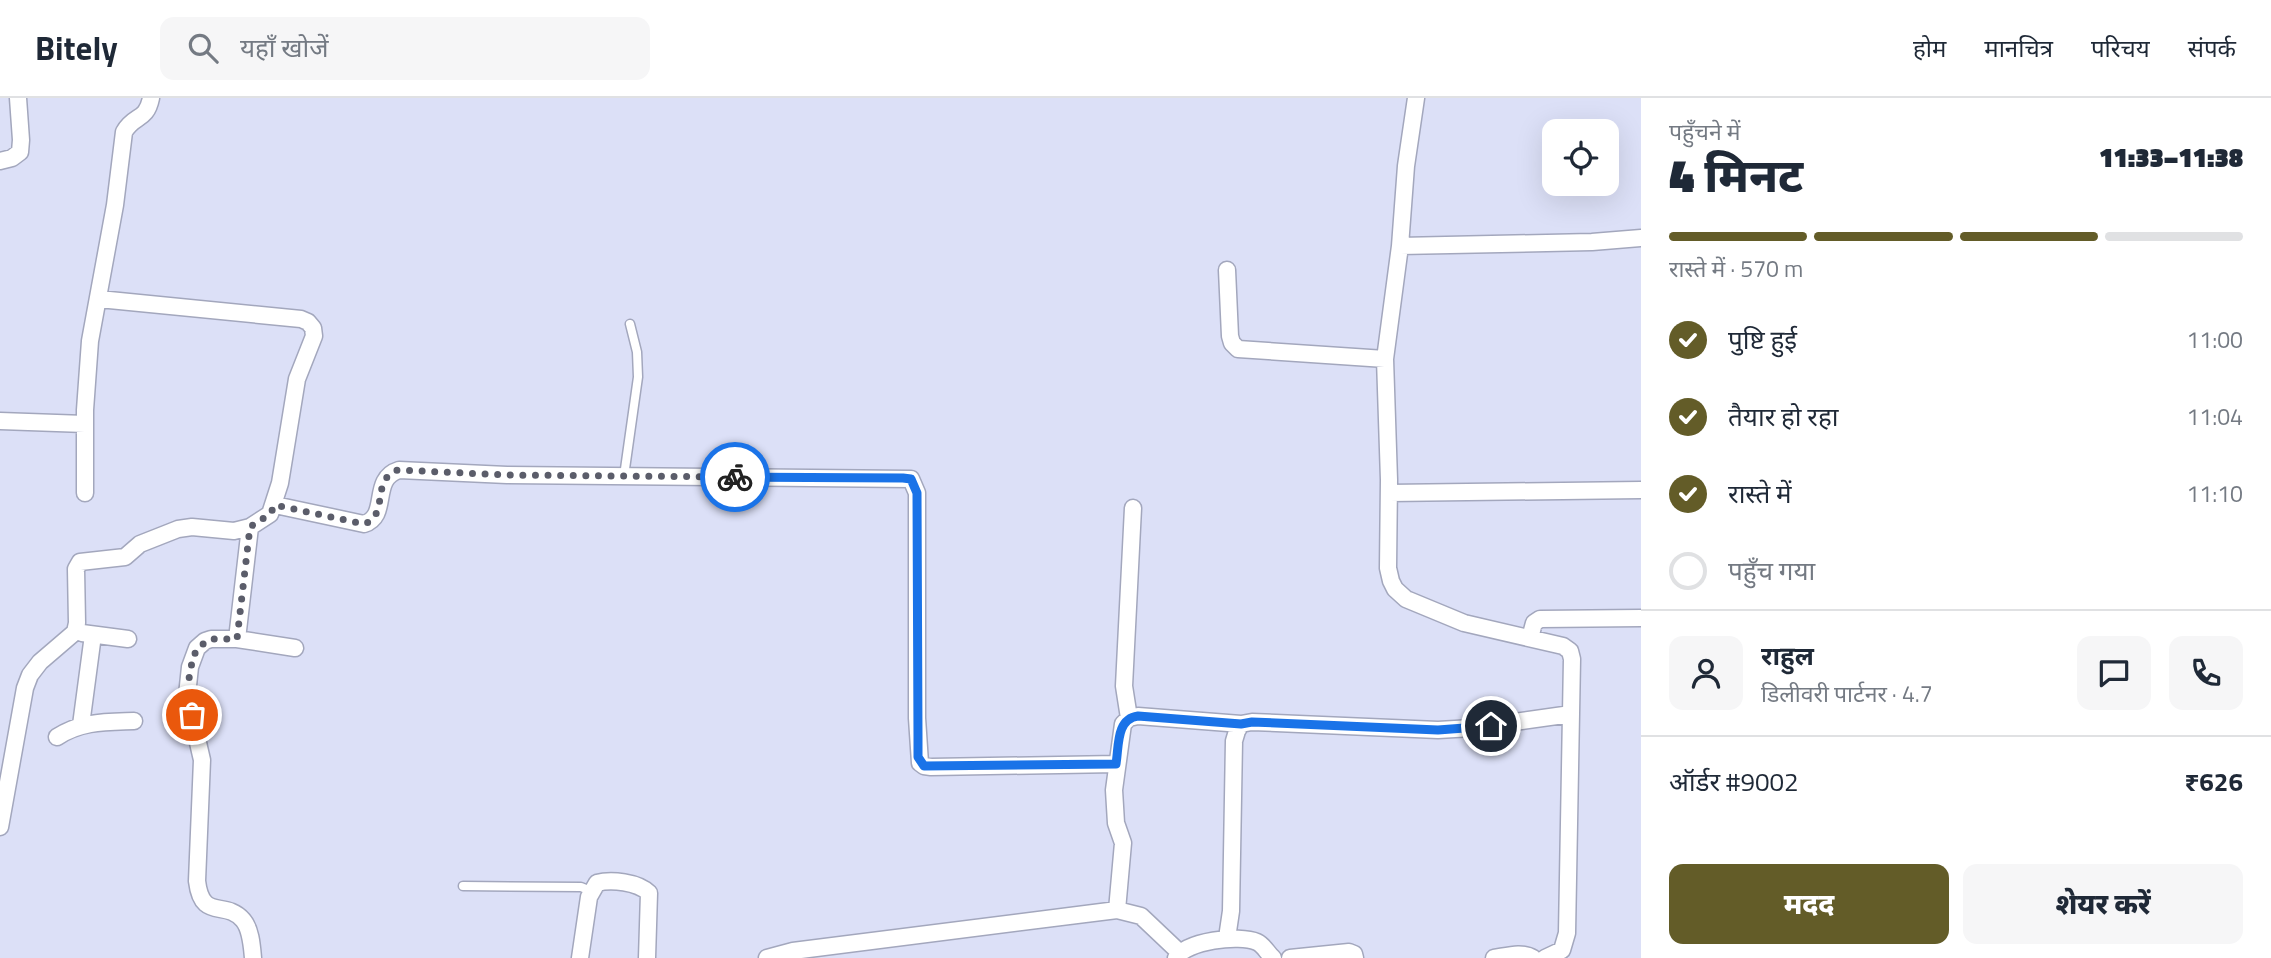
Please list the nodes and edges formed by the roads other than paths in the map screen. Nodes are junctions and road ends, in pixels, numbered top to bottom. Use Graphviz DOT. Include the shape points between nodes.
graph roads {
  1 [pos="18,98"];
  2 [pos="151,98"];
  3 [pos="1416,98"];
  4 [pos="0,161"];
  5 [pos="1641,238"];
  6 [pos="1401,246"];
  7 [pos="1227,271"];
  8 [pos="99,299"];
  9 [pos="630,324"];
  10 [pos="1385,359"];
  11 [pos="0,421"];
  12 [pos="85,424"];
  13 [pos="624,476"];
  14 [pos="1641,489"];
  15 [pos="85,493"];
  16 [pos="1389,494"];
  17 [pos="275,505"];
  18 [pos="1133,508"];
  19 [pos="250,527"];
  20 [pos="1641,618"];
  21 [pos="75,632"];
  22 [pos="93,635"];
  23 [pos="1530,638"];
  24 [pos="128,639"];
  25 [pos="237,639"];
  26 [pos="295,648"];
  27 [pos="1571,714"];
  28 [pos="1129,718"];
  29 [pos="134,720"];
  30 [pos="1241,724"];
  31 [pos="81,725"];
  32 [pos="57,737"];
  33 [pos="1116,764"];
  34 [pos="0,827"];
  35 [pos="463,886"];
  36 [pos="591,891"];
  37 [pos="1117,910"];
  38 [pos="1227,938"];
  39 [pos="1178,955"];
  40 [pos="253,958"];
  41 [pos="580,958"];
  42 [pos="647,958"];
  43 [pos="767,958"];
  44 [pos="1273,958"];
  45 [pos="1290,958"];
  46 [pos="1355,958"];
  47 [pos="1494,958"];
  48 [pos="1534,958"];
  49 [pos="1545,958"];
  1 -- 4 [label="street" via="20,152"];
  2 -- 8 [label="street" via="144,116 124,132"];
  3 -- 6 [label="street"];
  5 -- 6 [label="street"];
  6 -- 10 [label="street"];
  7 -- 10 [label="street" via="1230,336 1238,349"];
  8 -- 12 [label="street" via="90,341"];
  8 -- 17 [label="street" via="309,322 314,336 291,402"];
  9 -- 13 [label="lane" via="638,377"];
  10 -- 16 [label="street"];
  11 -- 12 [label="street"];
  12 -- 15 [label="street"];
  13 -- 17 [label="street" via="398,470 385,478 377,512 364,524"];
  13 -- 33 [label="street" via="911,479 917,493 920,763 931,767"];
  14 -- 16 [label="street"];
  16 -- 23 [label="street" via="1388,568 1395,589 1406,599 1464,623"];
  17 -- 19 [label="street"];
  18 -- 28 [label="street" via="1124,686"];
  19 -- 21 [label="street" via="234,531 178,529 125,556 80,562 75,578"];
  19 -- 25 [label="street"];
  20 -- 23 [label="street" via="1540,619"];
  21 -- 22 [label="street"];
  21 -- 34 [label="street" via="30,674"];
  22 -- 24 [label="street"];
  22 -- 31 [label="street"];
  23 -- 27 [label="street" via="1570,651"];
  25 -- 26 [label="street"];
  25 -- 40 [label="street" via="205,641 197,648 187,695 202,760 197,881 202,901 242,919"];
  27 -- 30 [label="street" via="1449,729"];
  27 -- 49 [label="street" via="1567,933 1562,950"];
  28 -- 30 [label="street"];
  28 -- 33 [label="street" via="1123,724"];
  29 -- 31 [label="street"];
  30 -- 38 [label="street" via="1234,741"];
  31 -- 32 [label="street"];
  33 -- 37 [label="street" via="1114,812 1123,843"];
  35 -- 36 [label="lane" via="581,887"];
  36 -- 41 [label="street"];
  36 -- 42 [label="street" via="597,883 611,881 649,893"];
  37 -- 39 [label="street" via="1141,916"];
  37 -- 43 [label="street"];
  38 -- 39 [label="street" via="1189,947"];
  38 -- 44 [label="street" via="1260,943"];
  45 -- 46 [label="street" via="1349,952"];
  47 -- 48 [label="street" via="1515,954"];
}
